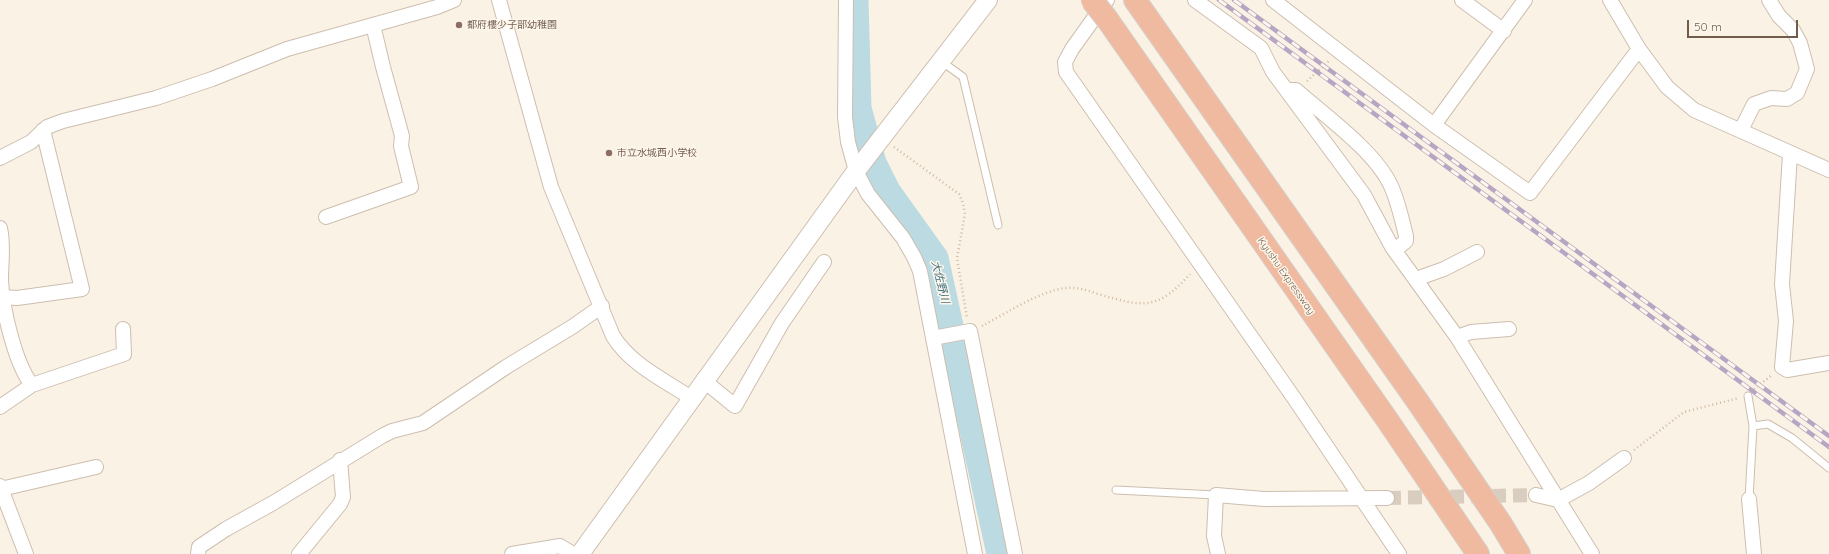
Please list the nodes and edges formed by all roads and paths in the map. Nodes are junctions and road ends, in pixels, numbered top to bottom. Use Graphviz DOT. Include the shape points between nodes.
graph roads {
  1 [pos="454,0"];
  2 [pos="499,0"];
  3 [pos="846,0"];
  4 [pos="988,0"];
  5 [pos="1092,0"];
  6 [pos="1135,0"];
  7 [pos="1195,0"];
  8 [pos="1273,0"];
  9 [pos="1462,0"];
  10 [pos="1525,0"];
  11 [pos="1610,0"];
  12 [pos="1769,0"];
  13 [pos="1107,10"];
  14 [pos="373,25"];
  15 [pos="1504,31"];
  16 [pos="1639,49"];
  17 [pos="1339,51"];
  18 [pos="941,60"];
  19 [pos="1291,90"];
  20 [pos="1434,125"];
  21 [pos="43,130"];
  22 [pos="1741,130"];
  23 [pos="882,138"];
  24 [pos="1790,154"];
  25 [pos="0,158"];
  26 [pos="1829,170"];
  27 [pos="856,171"];
  28 [pos="326,217"];
  29 [pos="998,225"];
  30 [pos="0,228"];
  31 [pos="1395,250"];
  32 [pos="1477,252"];
  33 [pos="1197,259"];
  34 [pos="824,262"];
  35 [pos="1416,279"];
  36 [pos="3,297"];
  37 [pos="602,306"];
  38 [pos="123,329"];
  39 [pos="1509,329"];
  40 [pos="970,331"];
  41 [pos="933,338"];
  42 [pos="1457,338"];
  43 [pos="1829,363"];
  44 [pos="1782,367"];
  45 [pos="704,380"];
  46 [pos="32,385"];
  47 [pos="1748,396"];
  48 [pos="691,398"];
  49 [pos="0,408"];
  50 [pos="1753,426"];
  51 [pos="1624,458"];
  52 [pos="340,460"];
  53 [pos="96,467"];
  54 [pos="1829,468"];
  55 [pos="0,487"];
  56 [pos="1116,490"];
  57 [pos="1216,495"];
  58 [pos="1536,495"];
  59 [pos="1362,498"];
  60 [pos="1387,498"];
  61 [pos="1749,499"];
  62 [pos="1558,500"];
  63 [pos="26,554"];
  64 [pos="198,554"];
  65 [pos="299,554"];
  66 [pos="512,554"];
  67 [pos="572,554"];
  68 [pos="580,554"];
  69 [pos="975,554"];
  70 [pos="1015,554"];
  71 [pos="1218,554"];
  72 [pos="1399,554"];
  73 [pos="1478,554"];
  74 [pos="1519,554"];
  75 [pos="1592,554"];
  76 [pos="1754,554"];
  1 -- 14 [label="street"];
  2 -- 37 [label="street" via="551,187"];
  3 -- 27 [label="street" via="845,117 848,142"];
  4 -- 18 [label="street"];
  5 -- 13 [label="highway, Kyushu Expressway, bridge"];
  6 -- 74 [label="highway" via="1413,395"];
  7 -- 19 [label="street" via="1261,48 1272,72"];
  8 -- 17 [label="street"];
  9 -- 15 [label="street"];
  10 -- 15 [label="street"];
  11 -- 16 [label="street"];
  12 -- 22 [label="street" via="1779,16 1793,30 1800,43 1807,70 1797,93 1787,99 1771,98 1754,104"];
  13 -- 33 [label="street" via="1086,30 1072,50 1065,62 1066,72"];
  13 -- 73 [label="highway, Kyushu Expressway"];
  14 -- 21 [label="street" via="287,49 156,98 63,121"];
  14 -- 28 [label="street" via="402,136 401,146 411,187"];
  15 -- 20 [label="street"];
  16 -- 20 [label="street" via="1530,193"];
  16 -- 22 [label="street" via="1667,87 1694,110"];
  17 -- 19 [label="path" via="1324,67"];
  17 -- 20 [label="street"];
  18 -- 23 [label="street"];
  18 -- 29 [label="lane" via="963,77"];
  19 -- 31 [label="street" via="1364,195"];
  19 -- 31 [label="street" via="1373,158 1384,172 1392,187 1406,236 1406,241"];
  21 -- 25 [label="street" via="31,142"];
  21 -- 36 [label="street" via="82,289 17,298"];
  22 -- 24 [label="street"];
  23 -- 27 [label="street"];
  23 -- 40 [label="path" via="959,194 964,203 956,258"];
  24 -- 26 [label="street"];
  24 -- 44 [label="street" via="1782,284 1786,321"];
  27 -- 41 [label="street" via="868,194 903,238 914,257 920,271"];
  27 -- 45 [label="street"];
  30 -- 36 [label="street" via="3,244"];
  31 -- 35 [label="street"];
  32 -- 35 [label="street" via="1444,269"];
  33 -- 40 [label="path" via="1191,274 1176,291 1147,304 1123,301 1080,288 1064,288 1035,298"];
  33 -- 59 [label="street"];
  34 -- 45 [label="street" via="782,323 735,406"];
  35 -- 42 [label="street"];
  36 -- 46 [label="street" via="20,366"];
  37 -- 48 [label="street" via="620,347"];
  37 -- 52 [label="street" via="423,424 392,431"];
  38 -- 46 [label="street" via="124,354"];
  39 -- 42 [label="street" via="1471,332"];
  40 -- 41 [label="street"];
  40 -- 70 [label="street"];
  41 -- 69 [label="street"];
  42 -- 62 [label="street"];
  43 -- 44 [label="street" via="1787,370"];
  44 -- 47 [label="path"];
  45 -- 48 [label="street"];
  46 -- 49 [label="street"];
  47 -- 50 [label="lane"];
  47 -- 51 [label="path" via="1684,412"];
  48 -- 68 [label="street"];
  50 -- 54 [label="lane" via="1768,424 1792,438"];
  50 -- 61 [label="lane"];
  51 -- 62 [label="street" via="1589,483"];
  52 -- 64 [label="street" via="273,503 226,529 199,547"];
  52 -- 65 [label="street" via="343,497 340,504"];
  53 -- 55 [label="street"];
  55 -- 63 [label="street"];
  56 -- 57 [label="lane"];
  57 -- 59 [label="street" via="1264,499"];
  57 -- 71 [label="street" via="1214,536"];
  58 -- 62 [label="street"];
  59 -- 60 [label="street"];
  59 -- 72 [label="street"];
  61 -- 76 [label="street"];
  62 -- 75 [label="street"];
  66 -- 67 [label="street" via="560,546"];
}
